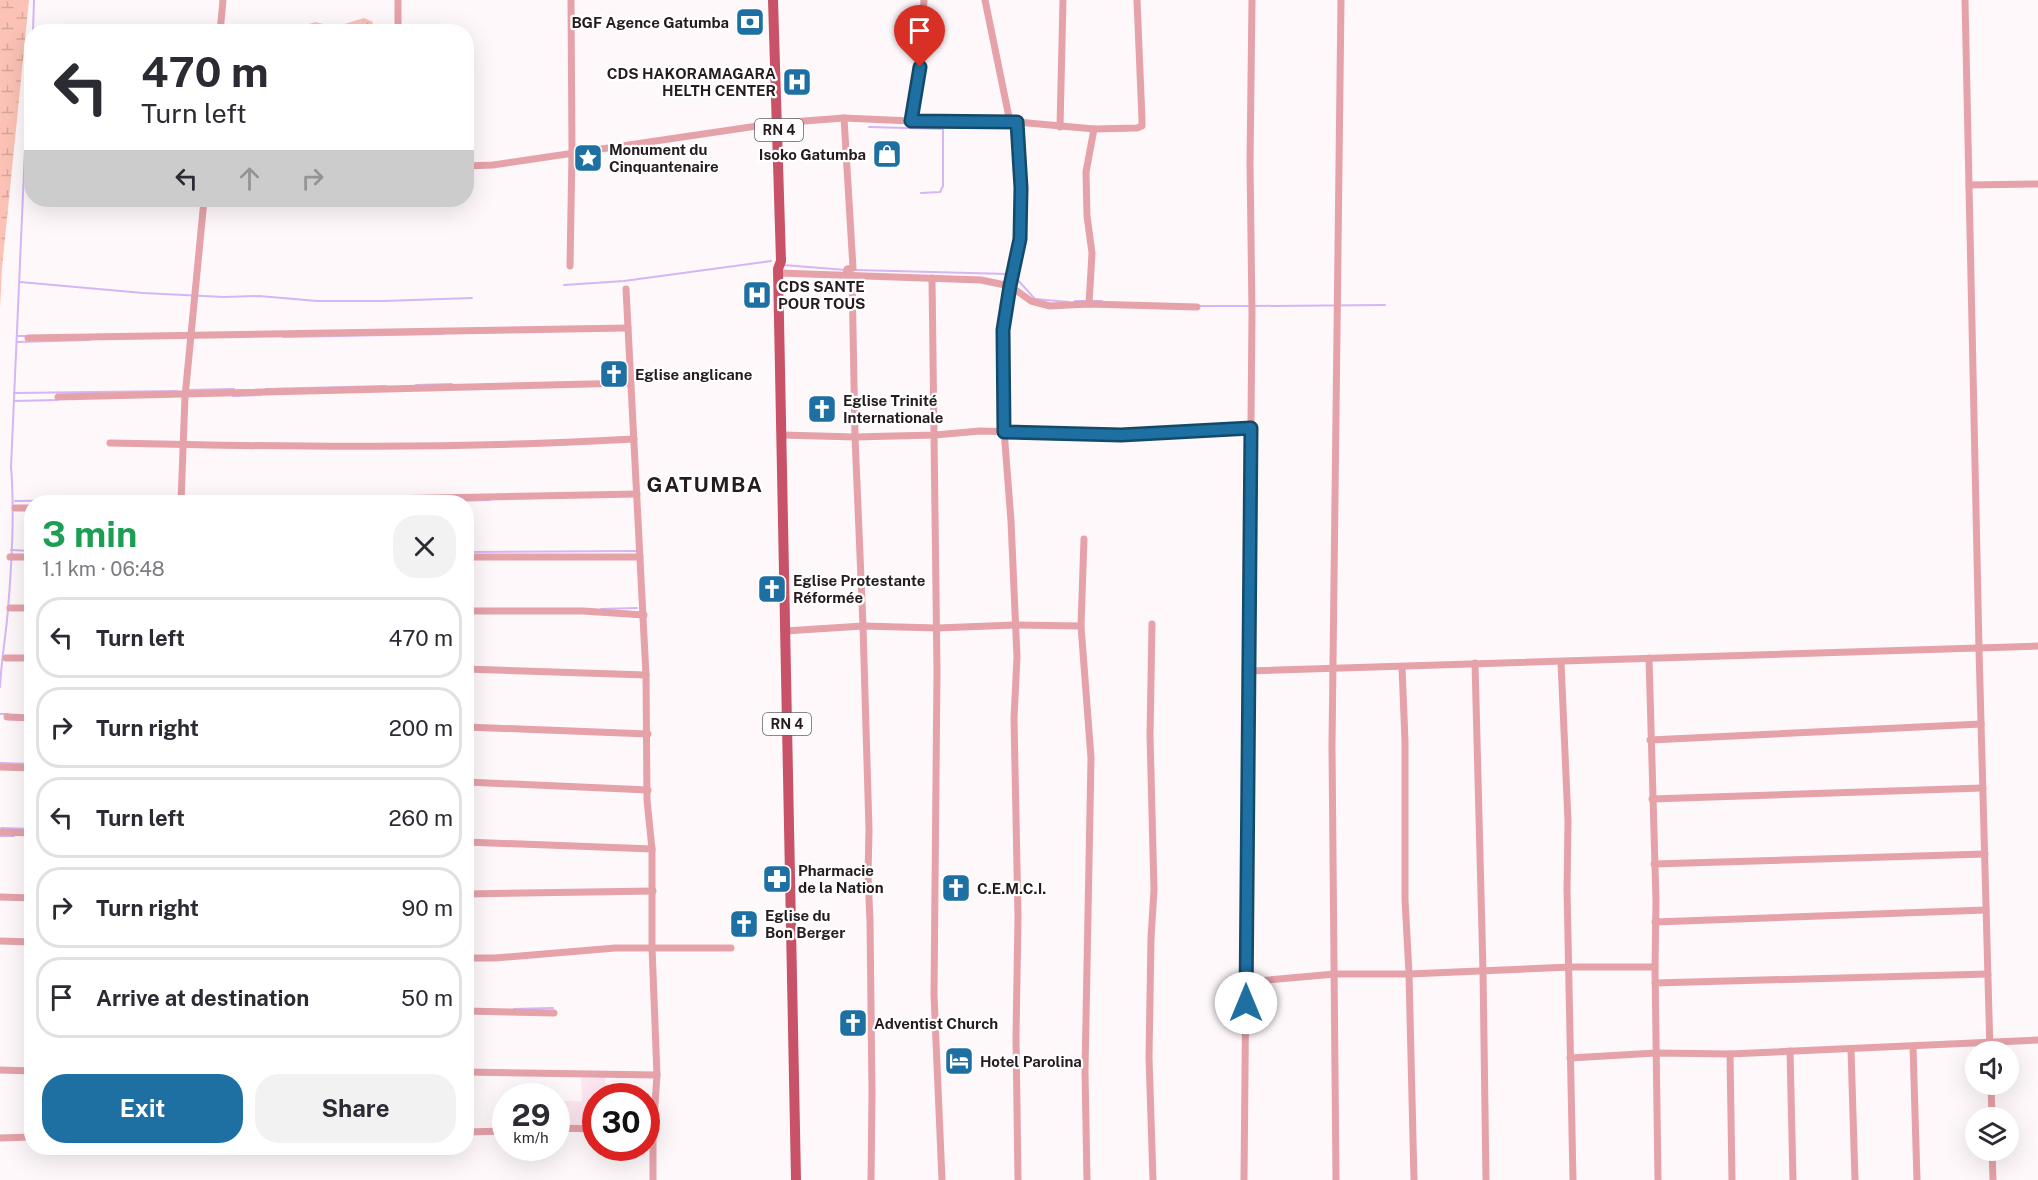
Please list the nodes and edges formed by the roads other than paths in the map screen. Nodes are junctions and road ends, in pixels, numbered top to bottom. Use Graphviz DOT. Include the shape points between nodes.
graph roads {
  1 [pos="223,0"];
  2 [pos="398,0"];
  3 [pos="571,0"];
  4 [pos="773,0"];
  5 [pos="924,0"];
  6 [pos="985,0"];
  7 [pos="1063,0"];
  8 [pos="1137,0"];
  9 [pos="1252,0"];
  10 [pos="1341,0"];
  11 [pos="1965,0"];
  12 [pos="221,24"];
  13 [pos="398,24"];
  14 [pos="844,118"];
  15 [pos="911,121"];
  16 [pos="1014,122"];
  17 [pos="778,123"];
  18 [pos="1060,127"];
  19 [pos="1094,129"];
  20 [pos="572,152"];
  21 [pos="474,166"];
  22 [pos="2038,184"];
  23 [pos="1969,185"];
  24 [pos="203,207"];
  25 [pos="570,266"];
  26 [pos="779,273"];
  27 [pos="848,273"];
  28 [pos="932,278"];
  29 [pos="1011,279"];
  30 [pos="626,289"];
  31 [pos="1089,302"];
  32 [pos="1197,307"];
  33 [pos="628,328"];
  34 [pos="192,335"];
  35 [pos="28,338"];
  36 [pos="630,383"];
  37 [pos="186,394"];
  38 [pos="58,397"];
  39 [pos="1251,428"];
  40 [pos="1004,432"];
  41 [pos="782,435"];
  42 [pos="934,435"];
  43 [pos="855,437"];
  44 [pos="634,439"];
  45 [pos="110,443"];
  46 [pos="183,445"];
  47 [pos="637,494"];
  48 [pos="181,495"];
  49 [pos="474,497"];
  50 [pos="15,508"];
  51 [pos="24,508"];
  52 [pos="1084,538"];
  53 [pos="10,557"];
  54 [pos="24,557"];
  55 [pos="474,557"];
  56 [pos="640,557"];
  57 [pos="10,608"];
  58 [pos="24,608"];
  59 [pos="474,611"];
  60 [pos="644,615"];
  61 [pos="1152,624"];
  62 [pos="1015,625"];
  63 [pos="863,626"];
  64 [pos="1082,626"];
  65 [pos="937,628"];
  66 [pos="785,631"];
  67 [pos="2038,646"];
  68 [pos="1979,649"];
  69 [pos="6,658"];
  70 [pos="24,658"];
  71 [pos="1649,658"];
  72 [pos="1561,662"];
  73 [pos="1475,663"];
  74 [pos="1333,667"];
  75 [pos="1402,667"];
  76 [pos="474,669"];
  77 [pos="1249,671"];
  78 [pos="646,675"];
  79 [pos="7,717"];
  80 [pos="24,718"];
  81 [pos="1981,724"];
  82 [pos="474,727"];
  83 [pos="648,734"];
  84 [pos="1650,740"];
  85 [pos="0,767"];
  86 [pos="24,768"];
  87 [pos="474,782"];
  88 [pos="1983,788"];
  89 [pos="648,790"];
  90 [pos="1652,799"];
  91 [pos="0,832"];
  92 [pos="24,833"];
  93 [pos="474,842"];
  94 [pos="652,849"];
  95 [pos="1984,854"];
  96 [pos="1654,864"];
  97 [pos="653,891"];
  98 [pos="474,894"];
  99 [pos="0,897"];
  100 [pos="24,898"];
  101 [pos="1986,910"];
  102 [pos="1655,922"];
  103 [pos="0,941"];
  104 [pos="24,942"];
  105 [pos="652,947"];
  106 [pos="731,948"];
  107 [pos="474,958"];
  108 [pos="1570,967"];
  109 [pos="1654,968"];
  110 [pos="1483,971"];
  111 [pos="1335,974"];
  112 [pos="1409,974"];
  113 [pos="1988,974"];
  114 [pos="1246,982"];
  115 [pos="1655,983"];
  116 [pos="474,1011"];
  117 [pos="554,1013"];
  118 [pos="2038,1040"];
  119 [pos="1990,1041"];
  120 [pos="2014,1041"];
  121 [pos="1965,1043"];
  122 [pos="1913,1046"];
  123 [pos="1851,1049"];
  124 [pos="1790,1052"];
  125 [pos="1656,1053"];
  126 [pos="1730,1054"];
  127 [pos="1570,1058"];
  128 [pos="0,1070"];
  129 [pos="24,1071"];
  130 [pos="474,1072"];
  131 [pos="657,1075"];
  132 [pos="656,1083"];
  133 [pos="492,1131"];
  134 [pos="474,1132"];
  135 [pos="24,1137"];
  136 [pos="0,1138"];
  137 [pos="652,1161"];
  138 [pos="1992,1161"];
  139 [pos="653,1180"];
  140 [pos="796,1180"];
  141 [pos="871,1180"];
  142 [pos="942,1180"];
  143 [pos="1018,1180"];
  144 [pos="1087,1180"];
  145 [pos="1153,1180"];
  146 [pos="1244,1180"];
  147 [pos="1336,1180"];
  148 [pos="1414,1180"];
  149 [pos="1486,1180"];
  150 [pos="1573,1180"];
  151 [pos="1658,1180"];
  152 [pos="1732,1180"];
  153 [pos="1793,1180"];
  154 [pos="1855,1180"];
  155 [pos="1917,1180"];
  156 [pos="1993,1180"];
  1 -- 12 [label="street"];
  2 -- 13 [label="street"];
  3 -- 20 [label="street"];
  4 -- 17 [label="main road, RN 4"];
  5 -- 15 [label="street" via="919,80"];
  6 -- 16 [label="street"];
  7 -- 18 [label="street"];
  8 -- 19 [label="street" via="1142,126"];
  9 -- 39 [label="street"];
  10 -- 74 [label="street"];
  11 -- 23 [label="street"];
  14 -- 15 [label="street"];
  14 -- 17 [label="street"];
  14 -- 27 [label="street" via="853,268"];
  15 -- 16 [label="street"];
  16 -- 18 [label="street"];
  16 -- 29 [label="street" via="1021,188 1020,239"];
  17 -- 20 [label="street"];
  17 -- 26 [label="main road, RN 4"];
  18 -- 19 [label="street"];
  19 -- 31 [label="street" via="1086,172 1092,253"];
  20 -- 21 [label="street"];
  20 -- 25 [label="street"];
  22 -- 23 [label="street"];
  23 -- 68 [label="street"];
  24 -- 34 [label="street"];
  26 -- 27 [label="street"];
  26 -- 41 [label="main road, RN 4"];
  27 -- 28 [label="street"];
  27 -- 43 [label="street"];
  28 -- 29 [label="street"];
  28 -- 42 [label="street"];
  29 -- 31 [label="street" via="1031,302 1050,306"];
  29 -- 40 [label="street" via="1002,344"];
  30 -- 33 [label="street"];
  31 -- 32 [label="street"];
  33 -- 34 [label="street"];
  33 -- 36 [label="street"];
  34 -- 35 [label="street"];
  34 -- 37 [label="street"];
  36 -- 37 [label="street"];
  36 -- 44 [label="street"];
  37 -- 38 [label="street"];
  37 -- 46 [label="street"];
  39 -- 40 [label="street" via="1121,435"];
  39 -- 77 [label="street"];
  40 -- 42 [label="street" via="980,430"];
  40 -- 62 [label="street"];
  41 -- 43 [label="street"];
  41 -- 66 [label="main road, RN 4"];
  42 -- 43 [label="street"];
  42 -- 65 [label="street"];
  43 -- 63 [label="street"];
  44 -- 46 [label="street" via="558,444"];
  44 -- 47 [label="street"];
  45 -- 46 [label="street"];
  46 -- 48 [label="street"];
  47 -- 49 [label="street"];
  47 -- 56 [label="street"];
  50 -- 51 [label="street"];
  52 -- 64 [label="street"];
  53 -- 54 [label="street"];
  55 -- 56 [label="street"];
  56 -- 60 [label="street"];
  57 -- 58 [label="street"];
  59 -- 60 [label="street"];
  60 -- 78 [label="street"];
  61 -- 145 [label="street" via="1154,890 1149,1056"];
  62 -- 64 [label="street"];
  62 -- 65 [label="street"];
  62 -- 143 [label="street"];
  63 -- 65 [label="street"];
  63 -- 66 [label="street"];
  63 -- 141 [label="street" via="869,830"];
  64 -- 144 [label="street" via="1091,758 1085,1071"];
  65 -- 142 [label="street" via="934,995"];
  66 -- 140 [label="main road, RN 4"];
  67 -- 68 [label="street"];
  68 -- 71 [label="street"];
  68 -- 81 [label="street"];
  69 -- 70 [label="street"];
  71 -- 72 [label="street"];
  71 -- 84 [label="street"];
  72 -- 73 [label="street"];
  72 -- 108 [label="street"];
  73 -- 75 [label="street"];
  73 -- 110 [label="street"];
  74 -- 75 [label="street"];
  74 -- 77 [label="street"];
  74 -- 111 [label="street"];
  75 -- 112 [label="street"];
  76 -- 78 [label="street"];
  77 -- 114 [label="street"];
  78 -- 83 [label="street"];
  79 -- 80 [label="street"];
  81 -- 84 [label="street"];
  81 -- 88 [label="street"];
  82 -- 83 [label="street"];
  83 -- 89 [label="street"];
  84 -- 90 [label="street"];
  85 -- 86 [label="street"];
  87 -- 89 [label="street"];
  88 -- 90 [label="street"];
  88 -- 95 [label="street"];
  89 -- 94 [label="street"];
  90 -- 96 [label="street"];
  91 -- 92 [label="street"];
  93 -- 94 [label="street"];
  94 -- 97 [label="street"];
  95 -- 96 [label="street"];
  95 -- 101 [label="street"];
  96 -- 102 [label="street"];
  97 -- 98 [label="street"];
  97 -- 105 [label="street"];
  99 -- 100 [label="street"];
  101 -- 102 [label="street"];
  101 -- 113 [label="street"];
  102 -- 109 [label="street"];
  103 -- 104 [label="street"];
  105 -- 106 [label="street"];
  105 -- 107 [label="street"];
  105 -- 131 [label="street"];
  108 -- 109 [label="street"];
  108 -- 110 [label="street"];
  108 -- 127 [label="street"];
  109 -- 115 [label="street"];
  110 -- 112 [label="street"];
  110 -- 149 [label="street"];
  111 -- 112 [label="street"];
  111 -- 114 [label="street"];
  111 -- 147 [label="street"];
  112 -- 148 [label="street"];
  113 -- 115 [label="street"];
  113 -- 119 [label="street"];
  114 -- 146 [label="street"];
  115 -- 125 [label="street"];
  116 -- 117 [label="street"];
  118 -- 120 [label="street"];
  121 -- 122 [label="street"];
  122 -- 123 [label="street"];
  122 -- 155 [label="street"];
  123 -- 124 [label="street"];
  123 -- 154 [label="street"];
  124 -- 126 [label="street"];
  124 -- 153 [label="street"];
  125 -- 126 [label="street"];
  125 -- 127 [label="street"];
  125 -- 151 [label="street"];
  126 -- 152 [label="street"];
  127 -- 150 [label="street"];
  128 -- 129 [label="street"];
  130 -- 131 [label="street"];
  131 -- 132 [label="street"];
  133 -- 134 [label="street"];
  135 -- 136 [label="street"];
  137 -- 139 [label="street"];
  138 -- 156 [label="street"];
}
